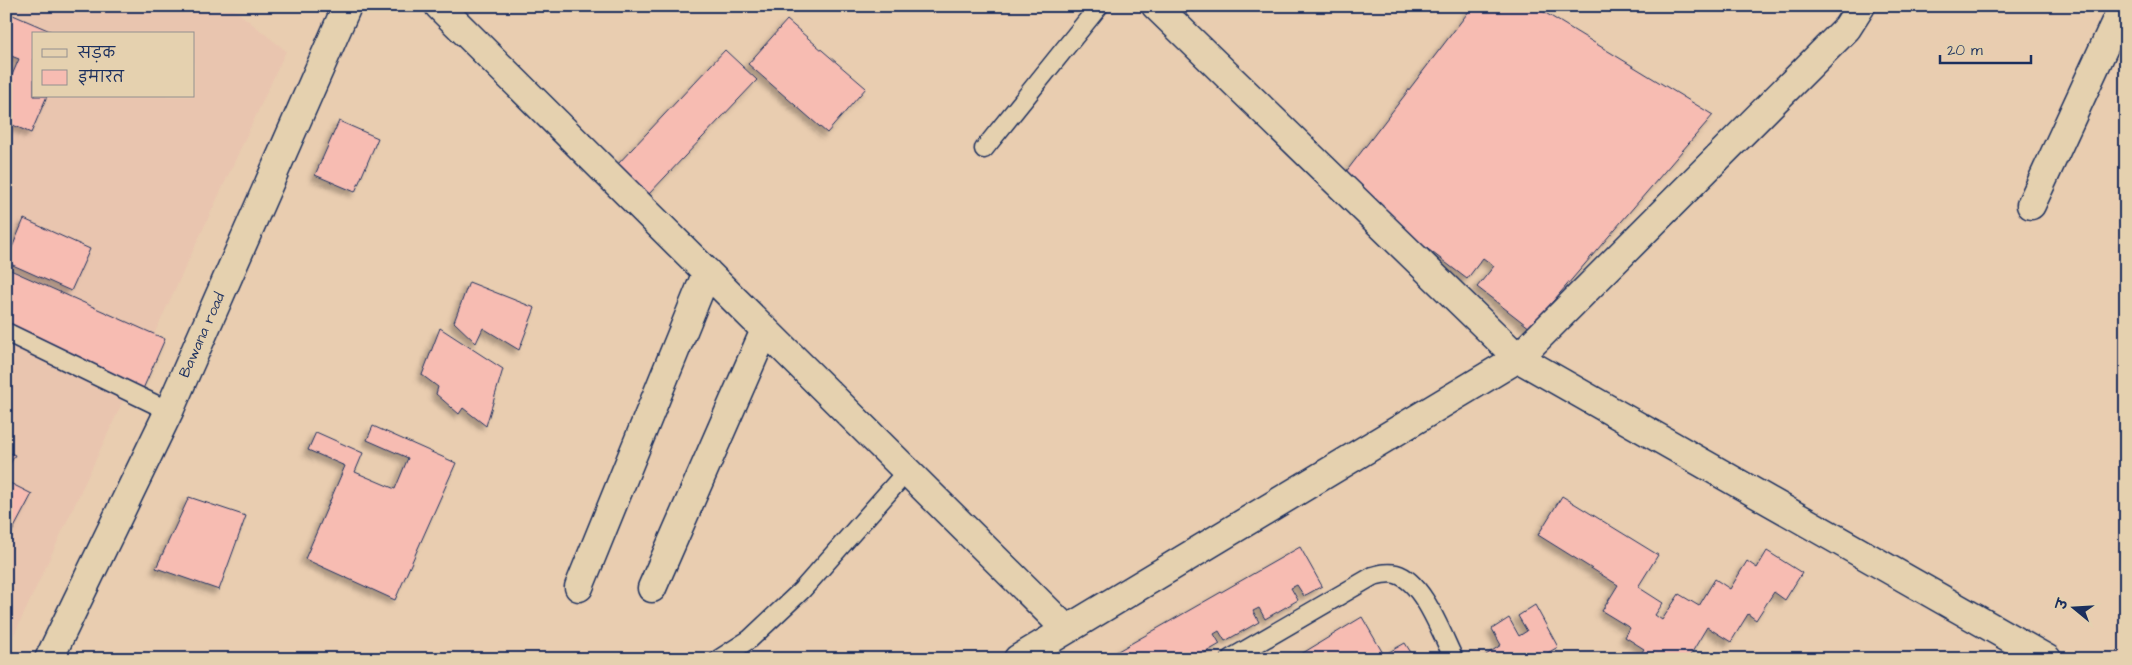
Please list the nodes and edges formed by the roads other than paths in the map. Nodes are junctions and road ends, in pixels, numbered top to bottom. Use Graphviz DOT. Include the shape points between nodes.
graph roads {
  1 [pos="347,6"];
  2 [pos="439,6"];
  3 [pos="1099,6"];
  4 [pos="1156,6"];
  5 [pos="1861,6"];
  6 [pos="2123,6"];
  7 [pos="984,149"];
  8 [pos="2031,205"];
  9 [pos="707,272"];
  10 [pos="765,330"];
  11 [pos="6,332"];
  12 [pos="1518,358"];
  13 [pos="169,411"];
  14 [pos="907,470"];
  15 [pos="579,587"];
  16 [pos="652,588"];
  17 [pos="1066,629"];
  18 [pos="1028,656"];
  19 [pos="49,659"];
  20 [pos="720,659"];
  21 [pos="1230,659"];
  22 [pos="1454,659"];
  23 [pos="2047,659"];
  1 -- 13 [label="street, Bawana road"];
  2 -- 9 [label="street"];
  3 -- 7 [label="lane"];
  4 -- 12 [label="street"];
  5 -- 12 [label="street" via="1847,28"];
  6 -- 8 [label="street"];
  9 -- 10 [label="street"];
  9 -- 15 [label="street"];
  10 -- 14 [label="street"];
  10 -- 16 [label="street"];
  11 -- 13 [label="lane"];
  12 -- 17 [label="street"];
  12 -- 23 [label="street"];
  13 -- 19 [label="street, Bawana road"];
  14 -- 17 [label="street"];
  14 -- 20 [label="lane" via="802,590 750,639"];
  17 -- 18 [label="street"];
  21 -- 22 [label="lane" via="1373,576 1387,573 1398,574 1420,591"];
}
